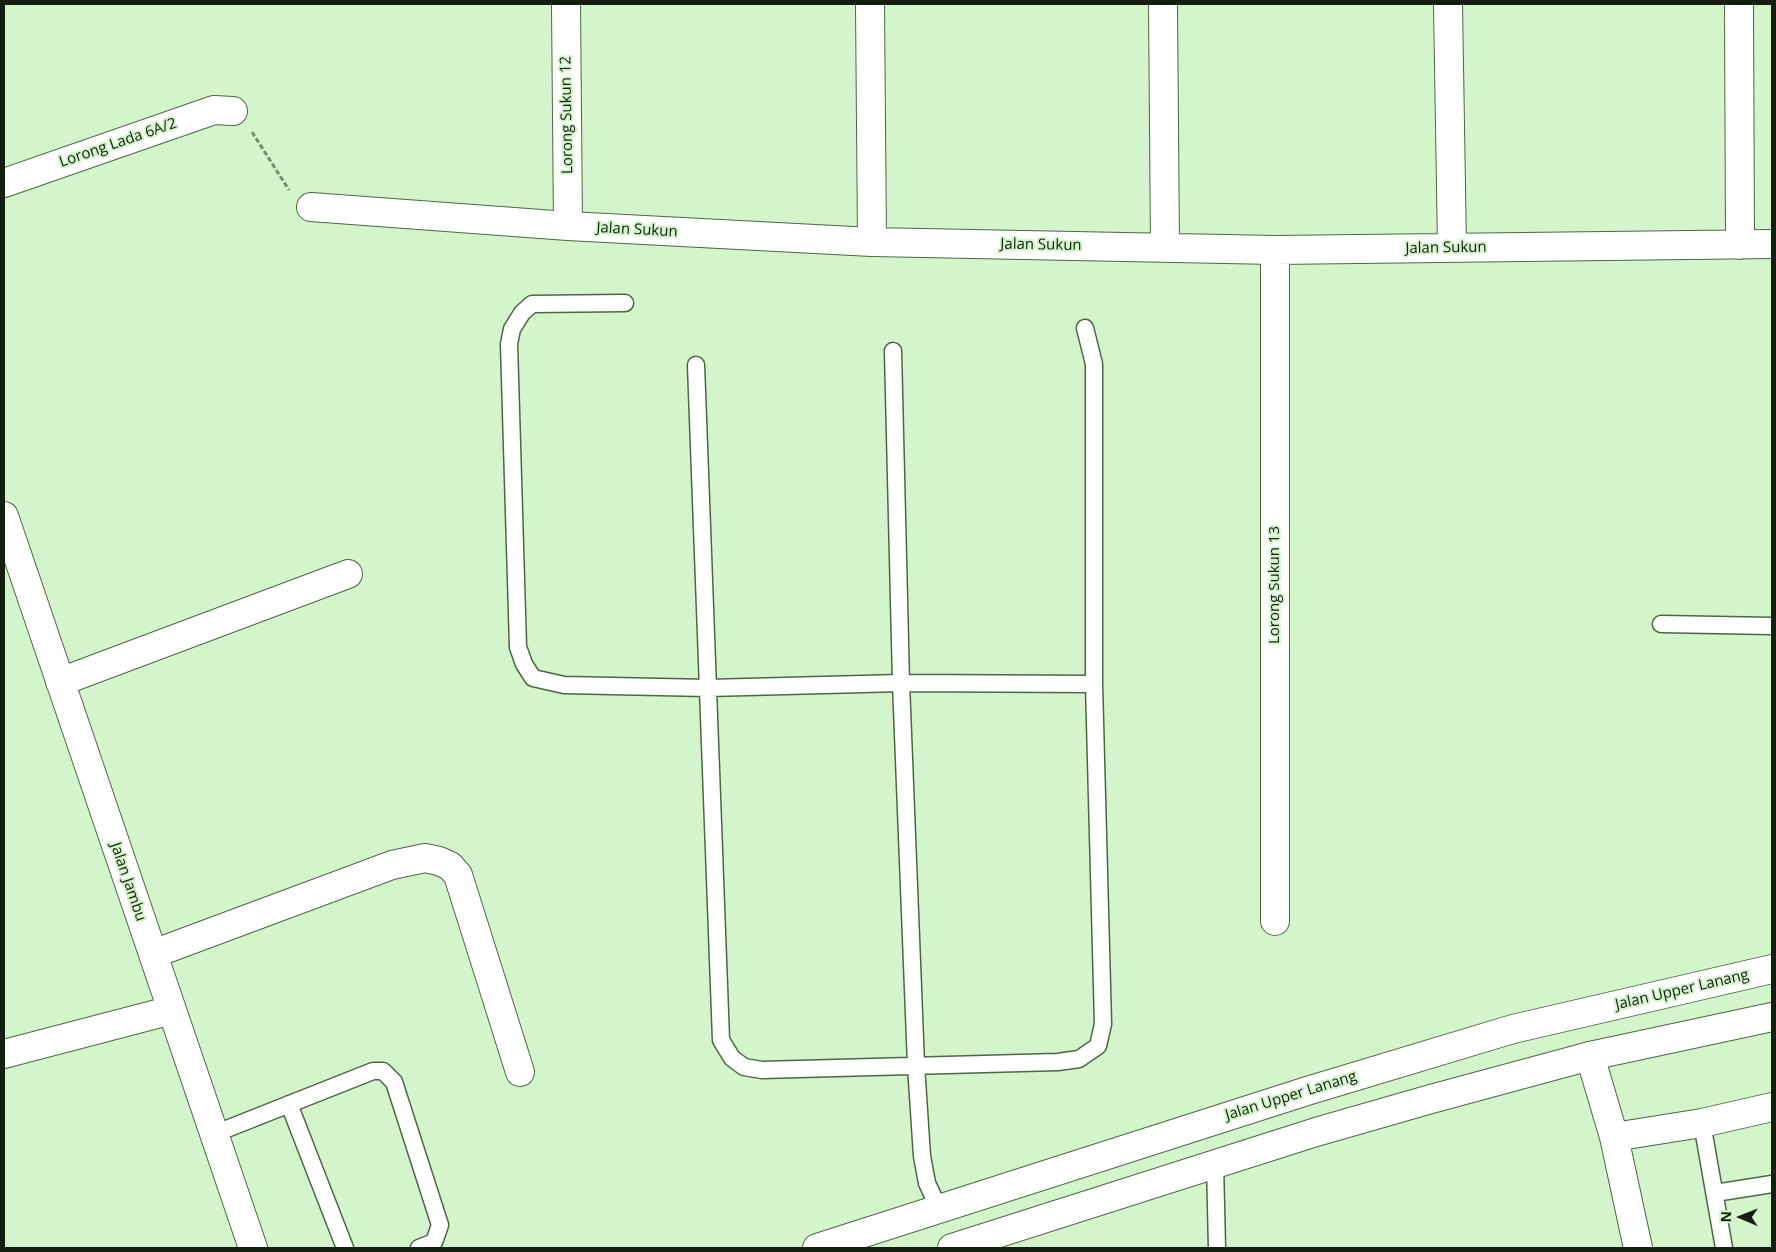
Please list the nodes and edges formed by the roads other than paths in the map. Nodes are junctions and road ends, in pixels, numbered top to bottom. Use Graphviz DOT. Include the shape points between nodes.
graph roads {
  1 [pos="566,4"];
  2 [pos="870,4"];
  3 [pos="1163,4"];
  4 [pos="1448,4"];
  5 [pos="1739,4"];
  6 [pos="233,111"];
  7 [pos="4,183"];
  8 [pos="311,207"];
  9 [pos="568,226"];
  10 [pos="872,242"];
  11 [pos="1772,244"];
  12 [pos="1740,245"];
  13 [pos="1165,247"];
  14 [pos="1452,248"];
  15 [pos="1275,250"];
  16 [pos="626,303"];
  17 [pos="1084,328"];
  18 [pos="893,351"];
  19 [pos="696,365"];
  20 [pos="4,516"];
  21 [pos="348,574"];
  22 [pos="1661,624"];
  23 [pos="1772,626"];
  24 [pos="60,682"];
  25 [pos="901,683"];
  26 [pos="1094,684"];
  27 [pos="708,688"];
  28 [pos="1275,921"];
  29 [pos="153,954"];
  30 [pos="1772,969"];
  31 [pos="172,1010"];
  32 [pos="1772,1017"];
  33 [pos="4,1054"];
  34 [pos="1590,1056"];
  35 [pos="916,1065"];
  36 [pos="520,1072"];
  37 [pos="289,1104"];
  38 [pos="1772,1107"];
  39 [pos="1702,1123"];
  40 [pos="214,1134"];
  41 [pos="1614,1137"];
  42 [pos="1215,1164"];
  43 [pos="1772,1184"];
  44 [pos="1715,1193"];
  45 [pos="939,1209"];
  46 [pos="253,1248"];
  47 [pos="345,1248"];
  48 [pos="419,1248"];
  49 [pos="817,1248"];
  50 [pos="952,1248"];
  51 [pos="1217,1248"];
  52 [pos="1638,1248"];
  53 [pos="1724,1248"];
  1 -- 9 [label="street, Lorong Sukun 12"];
  2 -- 10 [label="street"];
  3 -- 13 [label="street"];
  4 -- 14 [label="street"];
  5 -- 12 [label="street"];
  6 -- 7 [label="street, Lorong Lada 6A/2" via="214,110"];
  8 -- 9 [label="street, Jalan Sukun"];
  9 -- 10 [label="street, Jalan Sukun"];
  10 -- 13 [label="street, Jalan Sukun"];
  11 -- 12 [label="street, Jalan Sukun"];
  12 -- 14 [label="street, Jalan Sukun"];
  13 -- 15 [label="street, Jalan Sukun"];
  14 -- 15 [label="street, Jalan Sukun"];
  15 -- 28 [label="street, Lorong Sukun 13"];
  16 -- 27 [label="lane" via="532,304 512,329 509,344 518,646 533,678 546,682"];
  17 -- 26 [label="lane" via="1094,364"];
  18 -- 25 [label="lane"];
  19 -- 27 [label="lane"];
  20 -- 24 [label="street, Jalan Jambu"];
  21 -- 24 [label="street"];
  22 -- 23 [label="lane"];
  24 -- 29 [label="street, Jalan Jambu"];
  25 -- 26 [label="lane"];
  25 -- 27 [label="lane"];
  25 -- 35 [label="lane"];
  26 -- 35 [label="lane" via="1104,997 1098,1046 1079,1059 1058,1062"];
  27 -- 35 [label="lane" via="721,1040 732,1058 744,1067 762,1070"];
  29 -- 31 [label="street, Jalan Jambu"];
  29 -- 36 [label="street" via="392,865 426,858 439,861 458,875"];
  30 -- 45 [label="street, Jalan Upper Lanang" via="1513,1029 1307,1090"];
  31 -- 33 [label="street"];
  31 -- 40 [label="street, Jalan Jambu"];
  32 -- 34 [label="street"];
  34 -- 41 [label="street"];
  34 -- 42 [label="street" via="1325,1129"];
  35 -- 45 [label="lane" via="922,1156 927,1182"];
  37 -- 40 [label="lane"];
  37 -- 47 [label="lane"];
  37 -- 48 [label="lane" via="373,1071 384,1071 394,1082 440,1225 434,1242"];
  38 -- 39 [label="street"];
  39 -- 41 [label="street"];
  39 -- 44 [label="lane"];
  40 -- 46 [label="street, Jalan Jambu"];
  41 -- 52 [label="street"];
  42 -- 50 [label="street"];
  42 -- 51 [label="lane"];
  43 -- 44 [label="lane"];
  44 -- 53 [label="lane"];
  45 -- 49 [label="street, Jalan Upper Lanang"];
}
